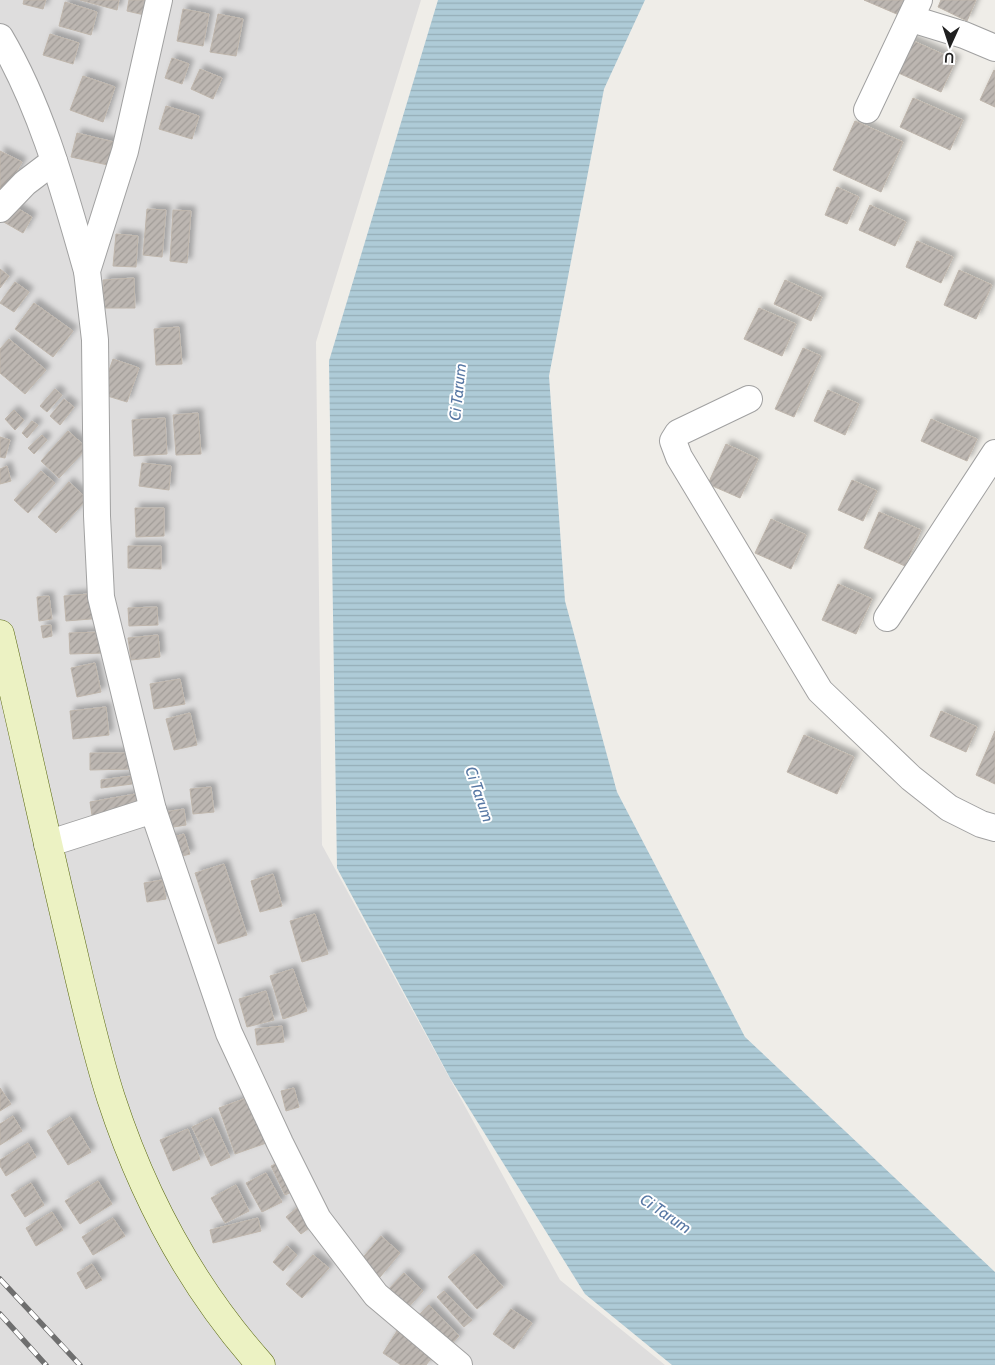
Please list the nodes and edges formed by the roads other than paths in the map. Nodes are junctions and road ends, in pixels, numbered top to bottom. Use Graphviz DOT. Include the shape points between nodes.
graph roads {
  1 [pos="159,0"];
  2 [pos="916,10"];
  3 [pos="0,36"];
  4 [pos="995,48"];
  5 [pos="867,110"];
  6 [pos="54,161"];
  7 [pos="0,209"];
  8 [pos="87,271"];
  9 [pos="749,399"];
  10 [pos="995,453"];
  11 [pos="888,618"];
  12 [pos="0,634"];
  13 [pos="153,810"];
  14 [pos="995,828"];
  15 [pos="47,844"];
  16 [pos="261,1365"];
  17 [pos="459,1365"];
  1 -- 8 [label="street" via="125,151"];
  2 -- 4 [label="street"];
  2 -- 5 [label="street"];
  3 -- 6 [label="street" via="20,71"];
  6 -- 7 [label="street" via="25,183"];
  6 -- 8 [label="street"];
  8 -- 13 [label="street" via="95,340 101,597"];
  9 -- 14 [label="street" via="678,433 673,441 678,458 820,691 926,790 949,808"];
  10 -- 11 [label="street"];
  12 -- 15 [label="main road"];
  13 -- 15 [label="street"];
  13 -- 17 [label="street" via="229,1033 318,1219 376,1296"];
  15 -- 16 [label="main road" via="111,1098 135,1160 167,1231 196,1282"];
}
